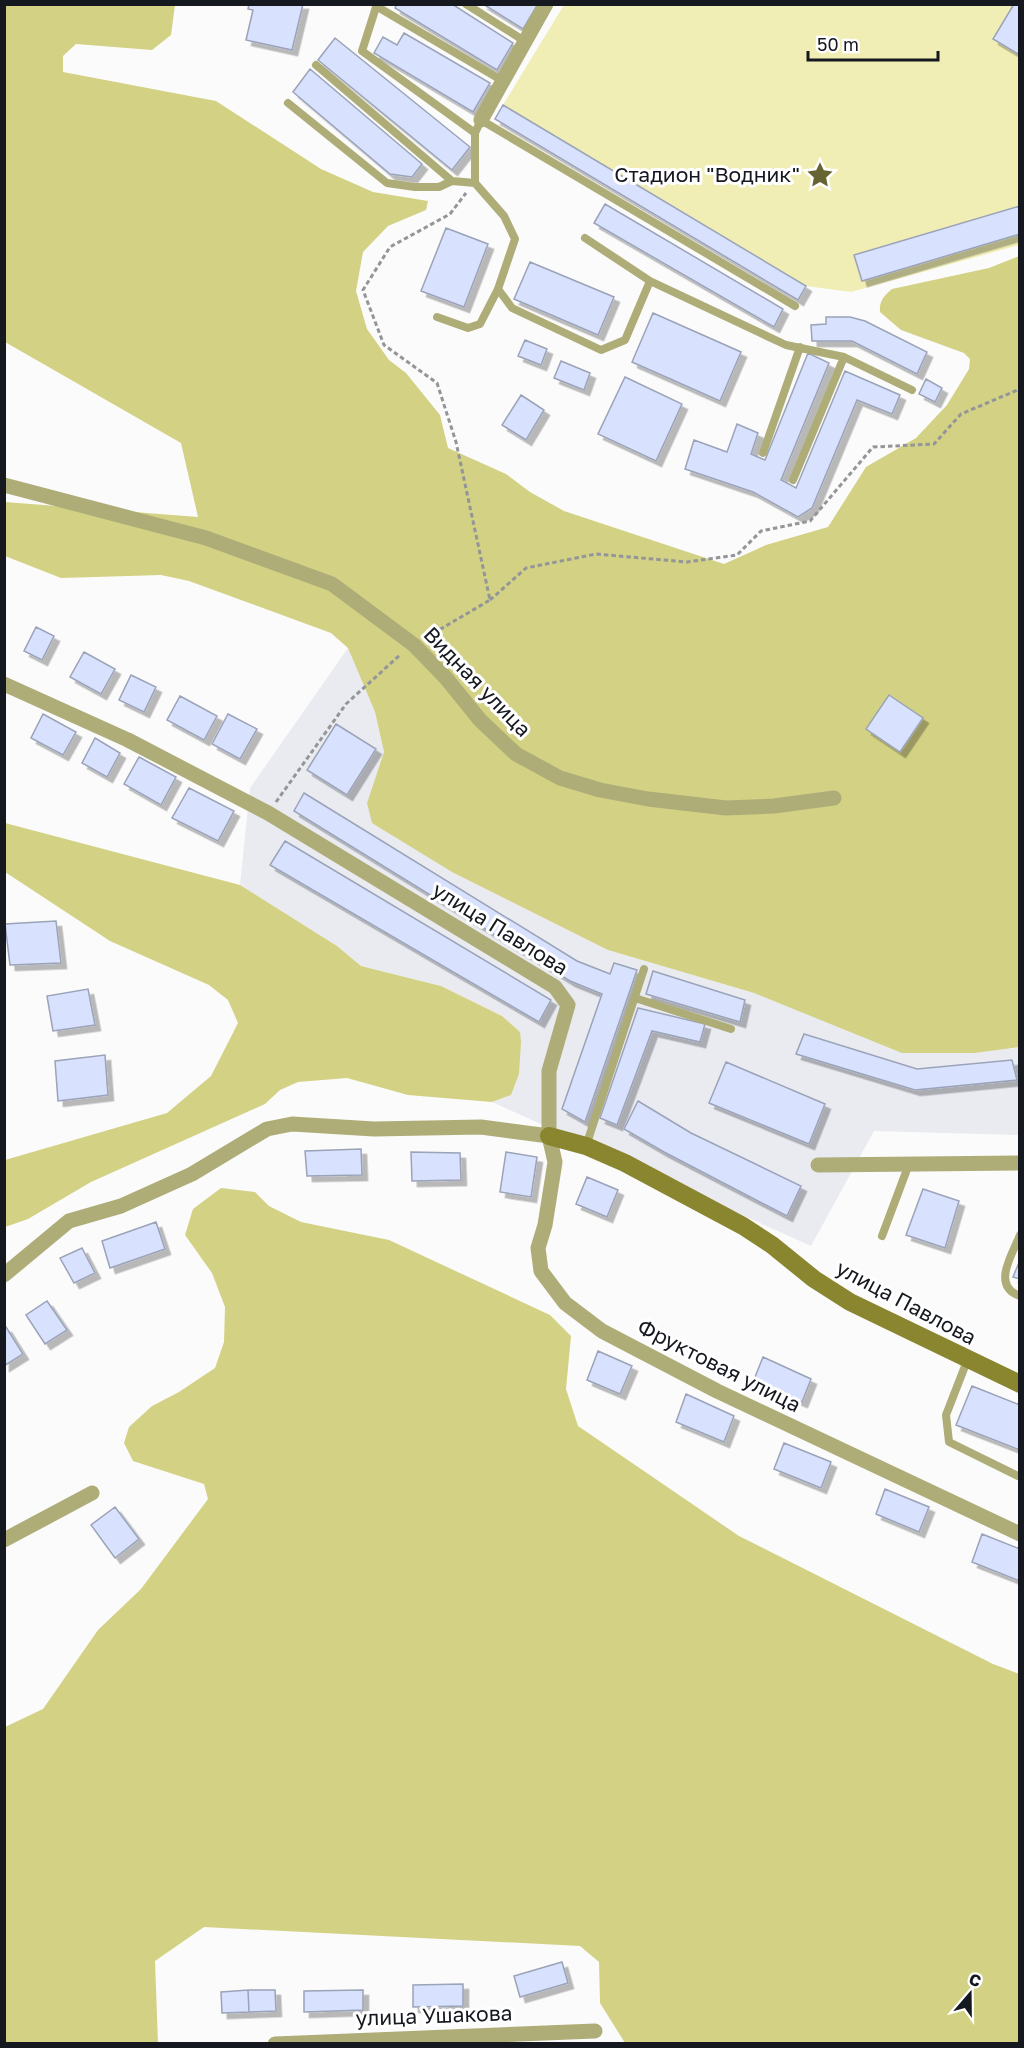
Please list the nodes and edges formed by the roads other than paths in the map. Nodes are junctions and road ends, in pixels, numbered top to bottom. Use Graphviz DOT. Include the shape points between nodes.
graph roads {
  1 [pos="466,4"];
  2 [pos="546,4"];
  3 [pos="377,5"];
  4 [pos="526,42"];
  5 [pos="316,65"];
  6 [pos="503,81"];
  7 [pos="288,103"];
  8 [pos="478,126"];
  9 [pos="452,181"];
  10 [pos="475,183"];
  11 [pos="585,238"];
  12 [pos="650,281"];
  13 [pos="498,289"];
  14 [pos="795,306"];
  15 [pos="437,317"];
  16 [pos="800,348"];
  17 [pos="844,357"];
  18 [pos="912,390"];
  19 [pos="763,453"];
  20 [pos="794,480"];
  21 [pos="4,485"];
  22 [pos="4,684"];
  23 [pos="834,798"];
  24 [pos="644,969"];
  25 [pos="635,998"];
  26 [pos="731,1029"];
  27 [pos="549,1136"];
  28 [pos="586,1146"];
  29 [pos="1020,1163"];
  30 [pos="909,1164"];
  31 [pos="818,1165"];
  32 [pos="1020,1235"];
  33 [pos="882,1236"];
  34 [pos="4,1275"];
  35 [pos="1020,1296"];
  36 [pos="967,1361"];
  37 [pos="1020,1384"];
  38 [pos="1020,1477"];
  39 [pos="92,1493"];
  40 [pos="1020,1534"];
  41 [pos="4,1540"];
  42 [pos="595,2031"];
  43 [pos="275,2043"];
  1 -- 4 [label="lane"];
  2 -- 4 [label="street"];
  3 -- 6 [label="lane"];
  3 -- 8 [label="lane" via="362,51"];
  4 -- 6 [label="street"];
  5 -- 9 [label="lane"];
  6 -- 8 [label="street"];
  7 -- 9 [label="lane" via="387,183 439,187"];
  8 -- 10 [label="lane"];
  8 -- 14 [label="lane"];
  9 -- 10 [label="lane"];
  10 -- 13 [label="lane" via="504,216 515,239"];
  11 -- 12 [label="lane"];
  12 -- 13 [label="lane" via="625,340 601,350 512,308"];
  12 -- 16 [label="lane"];
  13 -- 15 [label="lane" via="480,324 468,328"];
  16 -- 17 [label="lane"];
  16 -- 19 [label="lane"];
  17 -- 18 [label="lane"];
  17 -- 20 [label="lane"];
  21 -- 23 [label="street, Видная улица" via="206,538 332,584 414,645 480,720 516,754 560,778 628,795 726,808"];
  22 -- 27 [label="street, улица Павлова" via="128,740 268,813 555,987 568,1005 549,1071"];
  24 -- 25 [label="lane"];
  25 -- 26 [label="lane"];
  25 -- 28 [label="lane"];
  27 -- 28 [label="street, улица Павлова"];
  27 -- 34 [label="street" via="481,1127 374,1130 292,1124 267,1129 182,1179 122,1206 69,1221"];
  27 -- 40 [label="street, Фруктовая улица" via="555,1162 538,1248 541,1271 565,1303 602,1331 717,1391"];
  28 -- 36 [label="street, улица Павлова" via="626,1163 743,1226 850,1302"];
  29 -- 30 [label="street"];
  30 -- 31 [label="street"];
  30 -- 33 [label="lane"];
  32 -- 35 [label="lane" via="1004,1276 1009,1292"];
  36 -- 37 [label="street, улица Павлова"];
  36 -- 38 [label="lane" via="946,1415 949,1442"];
  39 -- 41 [label="street"];
  42 -- 43 [label="street, улица Ушакова"];
}
